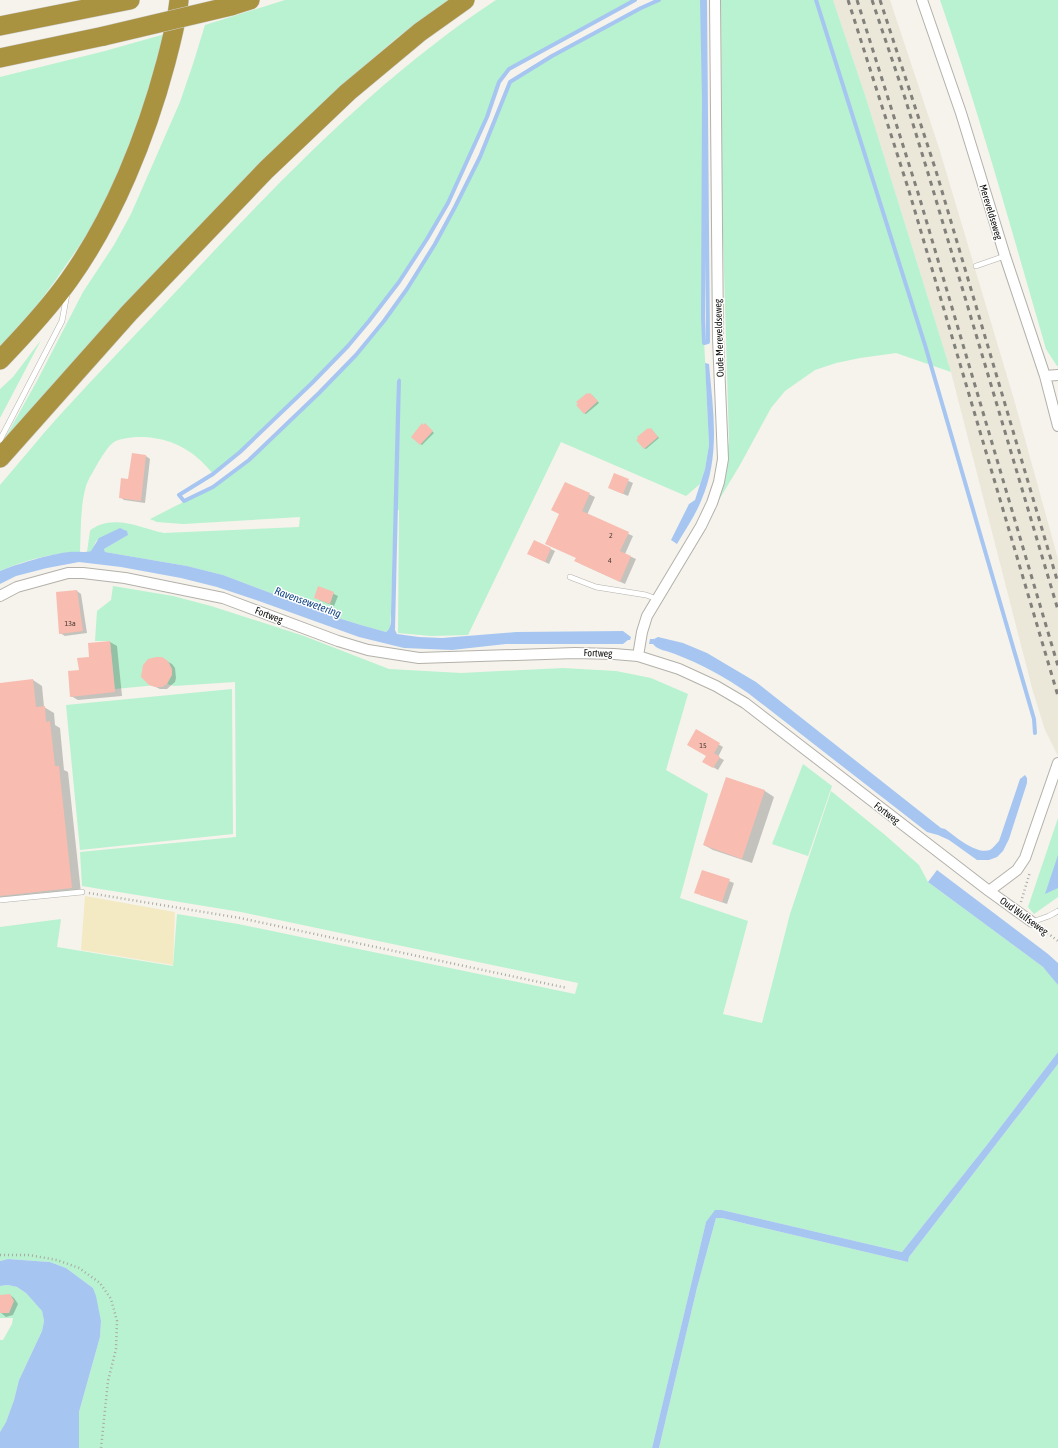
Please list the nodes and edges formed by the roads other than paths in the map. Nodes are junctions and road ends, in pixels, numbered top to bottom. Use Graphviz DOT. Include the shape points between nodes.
graph roads {
  1 [pos="130,0"];
  2 [pos="179,0"];
  3 [pos="250,0"];
  4 [pos="465,0"];
  5 [pos="715,0"];
  6 [pos="922,0"];
  7 [pos="0,26"];
  8 [pos="0,58"];
  9 [pos="1005,256"];
  10 [pos="976,266"];
  11 [pos="69,280"];
  12 [pos="0,360"];
  13 [pos="1058,375"];
  14 [pos="1045,376"];
  15 [pos="1058,426"];
  16 [pos="0,440"];
  17 [pos="0,458"];
  18 [pos="570,577"];
  19 [pos="0,596"];
  20 [pos="657,599"];
  21 [pos="638,656"];
  22 [pos="1058,764"];
  23 [pos="989,891"];
  24 [pos="82,892"];
  25 [pos="0,900"];
  26 [pos="1058,911"];
  27 [pos="1032,922"];
  1 -- 7 [label="highway"];
  2 -- 11 [label="highway" via="158,94 141,141 113,204"];
  3 -- 8 [label="highway, bridge" via="104,36"];
  4 -- 17 [label="highway" via="420,32 348,92 266,170 129,313"];
  5 -- 20 [label="street, Oude Mereveldseweg" via="718,338 723,459 720,482 712,504"];
  6 -- 9 [label="street, Mereveldseweg" via="961,113"];
  9 -- 10 [label="lane"];
  9 -- 14 [label="street, Mereveldseweg"];
  11 -- 12 [label="highway"];
  11 -- 16 [label="lane" via="62,321"];
  13 -- 14 [label="street"];
  14 -- 15 [label="street, Mereveldseweg"];
  18 -- 20 [label="lane" via="596,587"];
  19 -- 21 [label="street, Fortweg" via="17,587 50,577 83,573 125,578 223,598 338,641 394,655 419,658 575,653"];
  20 -- 21 [label="street, Oude Mereveldseweg" via="643,627"];
  21 -- 23 [label="street, Fortweg" via="716,686 745,703"];
  22 -- 23 [label="street" via="1025,858 1017,870"];
  23 -- 27 [label="street, Oud Wulfseweg"];
  24 -- 25 [label="lane"];
  26 -- 27 [label="lane"];
}
